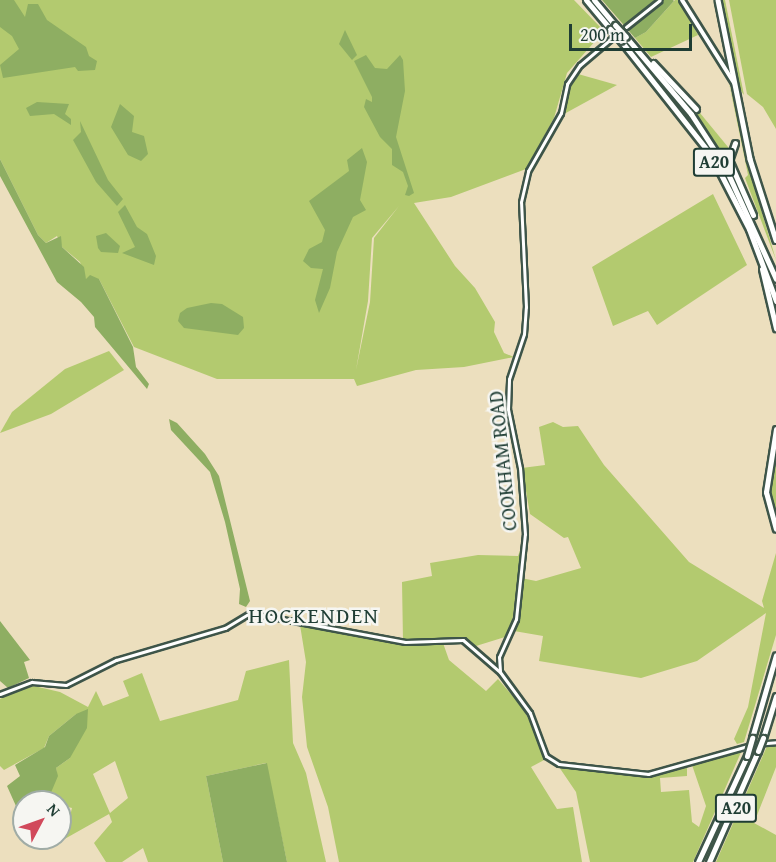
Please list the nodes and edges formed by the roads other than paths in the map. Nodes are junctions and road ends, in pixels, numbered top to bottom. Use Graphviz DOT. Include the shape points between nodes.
graph roads {
  1 [pos="586,0"];
  2 [pos="594,0"];
  3 [pos="660,0"];
  4 [pos="682,0"];
  5 [pos="718,0"];
  6 [pos="626,27"];
  7 [pos="612,38"];
  8 [pos="636,48"];
  9 [pos="734,84"];
  10 [pos="696,109"];
  11 [pos="735,143"];
  12 [pos="760,236"];
  13 [pos="776,240"];
  14 [pos="758,249"];
  15 [pos="776,279"];
  16 [pos="776,301"];
  17 [pos="776,328"];
  18 [pos="776,429"];
  19 [pos="776,529"];
  20 [pos="776,655"];
  21 [pos="499,657"];
  22 [pos="489,662"];
  23 [pos="500,672"];
  24 [pos="0,694"];
  25 [pos="776,696"];
  26 [pos="776,742"];
  27 [pos="698,862"];
  28 [pos="710,862"];
  1 -- 14 [label="highway, A20, bridge" via="711,155"];
  2 -- 8 [label="highway, A20, bridge"];
  3 -- 6 [label="street"];
  4 -- 9 [label="street"];
  5 -- 9 [label="main road"];
  7 -- 21 [label="street, COOKHAM ROAD" via="580,65 567,84 554,128 528,171 521,202 526,308 524,334 509,379 508,409 521,480 525,534 516,619"];
  8 -- 10 [label="highway"];
  8 -- 12 [label="highway, A20" via="707,138"];
  9 -- 13 [label="main road" via="752,167"];
  11 -- 12 [label="highway" via="729,150 729,160"];
  12 -- 15 [label="highway, A20"];
  14 -- 16 [label="highway, A20"];
  14 -- 17 [label="highway, A20"];
  18 -- 19 [label="highway" via="766,492"];
  20 -- 27 [label="highway, A20, bridge" via="747,756"];
  21 -- 22 [label="street"];
  21 -- 23 [label="street, COOKHAM ROAD"];
  22 -- 23 [label="street"];
  22 -- 24 [label="street" via="456,638 405,642 250,613 219,630 116,660 66,685 35,683"];
  23 -- 26 [label="street" via="530,713 546,756 559,764 648,774 747,746"];
  25 -- 28 [label="highway, A20, bridge" via="758,751"];
}
